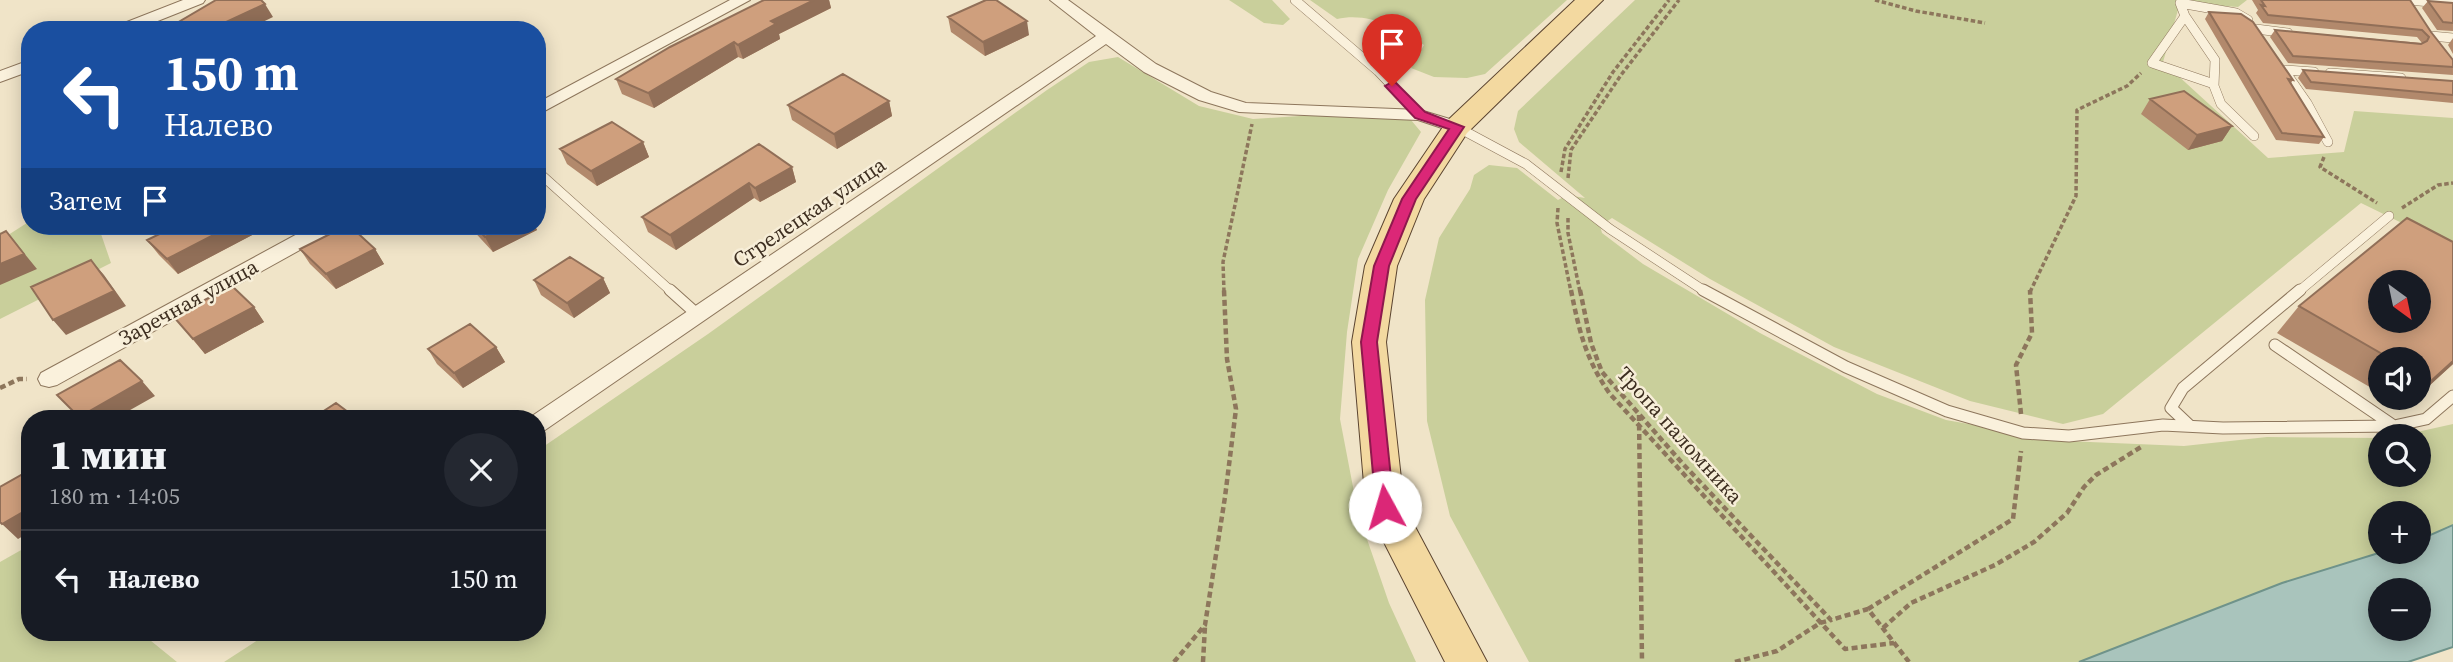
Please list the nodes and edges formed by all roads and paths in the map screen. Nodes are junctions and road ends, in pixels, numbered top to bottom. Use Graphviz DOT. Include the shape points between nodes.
graph roads {
  1 [pos="197,0"];
  2 [pos="742,0"];
  3 [pos="1058,0"];
  4 [pos="1294,0"];
  5 [pos="1590,0"];
  6 [pos="1669,0"];
  7 [pos="1679,0"];
  8 [pos="1875,0"];
  9 [pos="2409,2"];
  10 [pos="2453,4"];
  11 [pos="2185,16"];
  12 [pos="143,21"];
  13 [pos="1984,23"];
  14 [pos="2425,26"];
  15 [pos="2256,29"];
  16 [pos="2304,34"];
  17 [pos="2431,36"];
  18 [pos="1105,37"];
  19 [pos="2453,38"];
  20 [pos="2264,44"];
  21 [pos="2440,48"];
  22 [pos="2278,61"];
  23 [pos="2152,63"];
  24 [pos="21,69"];
  25 [pos="2284,70"];
  26 [pos="0,77"];
  27 [pos="2416,80"];
  28 [pos="2214,84"];
  29 [pos="546,105"];
  30 [pos="1245,108"];
  31 [pos="1420,115"];
  32 [pos="1457,127"];
  33 [pos="2254,136"];
  34 [pos="2328,142"];
  35 [pos="546,179"];
  36 [pos="2453,183"];
  37 [pos="1563,191"];
  38 [pos="2392,215"];
  39 [pos="311,235"];
  40 [pos="699,316"];
  41 [pos="2275,345"];
  42 [pos="49,379"];
  43 [pos="0,388"];
  44 [pos="2453,396"];
  45 [pos="1639,414"];
  46 [pos="546,418"];
  47 [pos="2391,424"];
  48 [pos="2403,424"];
  49 [pos="2190,426"];
  50 [pos="2368,426"];
  51 [pos="1639,427"];
  52 [pos="2022,433"];
  53 [pos="2150,443"];
  54 [pos="1868,609"];
  55 [pos="1831,620"];
  56 [pos="1820,622"];
  57 [pos="1205,625"];
  58 [pos="1883,628"];
  59 [pos="1894,643"];
  60 [pos="1174,662"];
  61 [pos="1203,662"];
  62 [pos="1466,662"];
  63 [pos="1642,662"];
  64 [pos="1735,662"];
  65 [pos="1909,662"];
  1 -- 12 [label="street"];
  2 -- 29 [label="street"];
  3 -- 18 [label="street"];
  4 -- 31 [label="lane" via="1378,71"];
  5 -- 32 [label="main road"];
  6 -- 37 [label="path" via="1613,72 1565,149"];
  7 -- 37 [label="path, Тропа паломника" via="1571,150"];
  8 -- 13 [label="path"];
  9 -- 10 [label="lane"];
  11 -- 15 [label="lane" via="2180,3 2236,13"];
  11 -- 23 [label="lane"];
  11 -- 28 [label="lane" via="2215,60"];
  14 -- 17 [label="lane"];
  15 -- 16 [label="lane"];
  15 -- 20 [label="lane"];
  17 -- 19 [label="lane"];
  17 -- 21 [label="lane"];
  18 -- 30 [label="street" via="1150,68"];
  18 -- 40 [label="street, Стрелецкая улица"];
  22 -- 25 [label="lane"];
  23 -- 28 [label="lane"];
  23 -- 52 [label="path" via="2127,86 2077,110 2077,196 2030,290 2032,333 2017,365"];
  24 -- 26 [label="street"];
  25 -- 27 [label="lane"];
  25 -- 34 [label="lane"];
  28 -- 33 [label="lane" via="2216,99"];
  30 -- 31 [label="street"];
  30 -- 57 [label="path" via="1253,119 1223,262 1227,359 1237,409"];
  31 -- 32 [label="street"];
  32 -- 37 [label="lane" via="1526,164"];
  32 -- 62 [label="main road" via="1409,199 1381,266 1369,342 1385,507"];
  34 -- 38 [label="path" via="2320,167"];
  35 -- 40 [label="lane"];
  36 -- 38 [label="path" via="2438,185"];
  37 -- 45 [label="path, Тропа паломника" via="1591,342 1602,372"];
  37 -- 51 [label="path" via="1558,223 1579,332 1592,369"];
  37 -- 52 [label="lane" via="1677,276 1752,318 1935,406"];
  38 -- 49 [label="lane" via="2183,388 2171,408"];
  39 -- 42 [label="street, Заречная улица"];
  40 -- 46 [label="street, Стрелецкая улица"];
  41 -- 47 [label="lane"];
  42 -- 43 [label="path" via="19,379"];
  44 -- 48 [label="lane" via="2426,419"];
  45 -- 51 [label="path"];
  45 -- 55 [label="path, Тропа паломника"];
  49 -- 50 [label="lane"];
  49 -- 52 [label="lane" via="2069,436"];
  51 -- 56 [label="path"];
  51 -- 63 [label="path"];
  52 -- 54 [label="path" via="2013,519"];
  53 -- 58 [label="path" via="2105,469 2085,486 2053,527 2023,548 1916,598"];
  54 -- 55 [label="path"];
  54 -- 58 [label="path"];
  55 -- 56 [label="path"];
  56 -- 59 [label="path" via="1846,649"];
  56 -- 64 [label="path" via="1777,650"];
  57 -- 60 [label="path"];
  57 -- 61 [label="path"];
  58 -- 59 [label="path"];
  59 -- 65 [label="path"];
}
